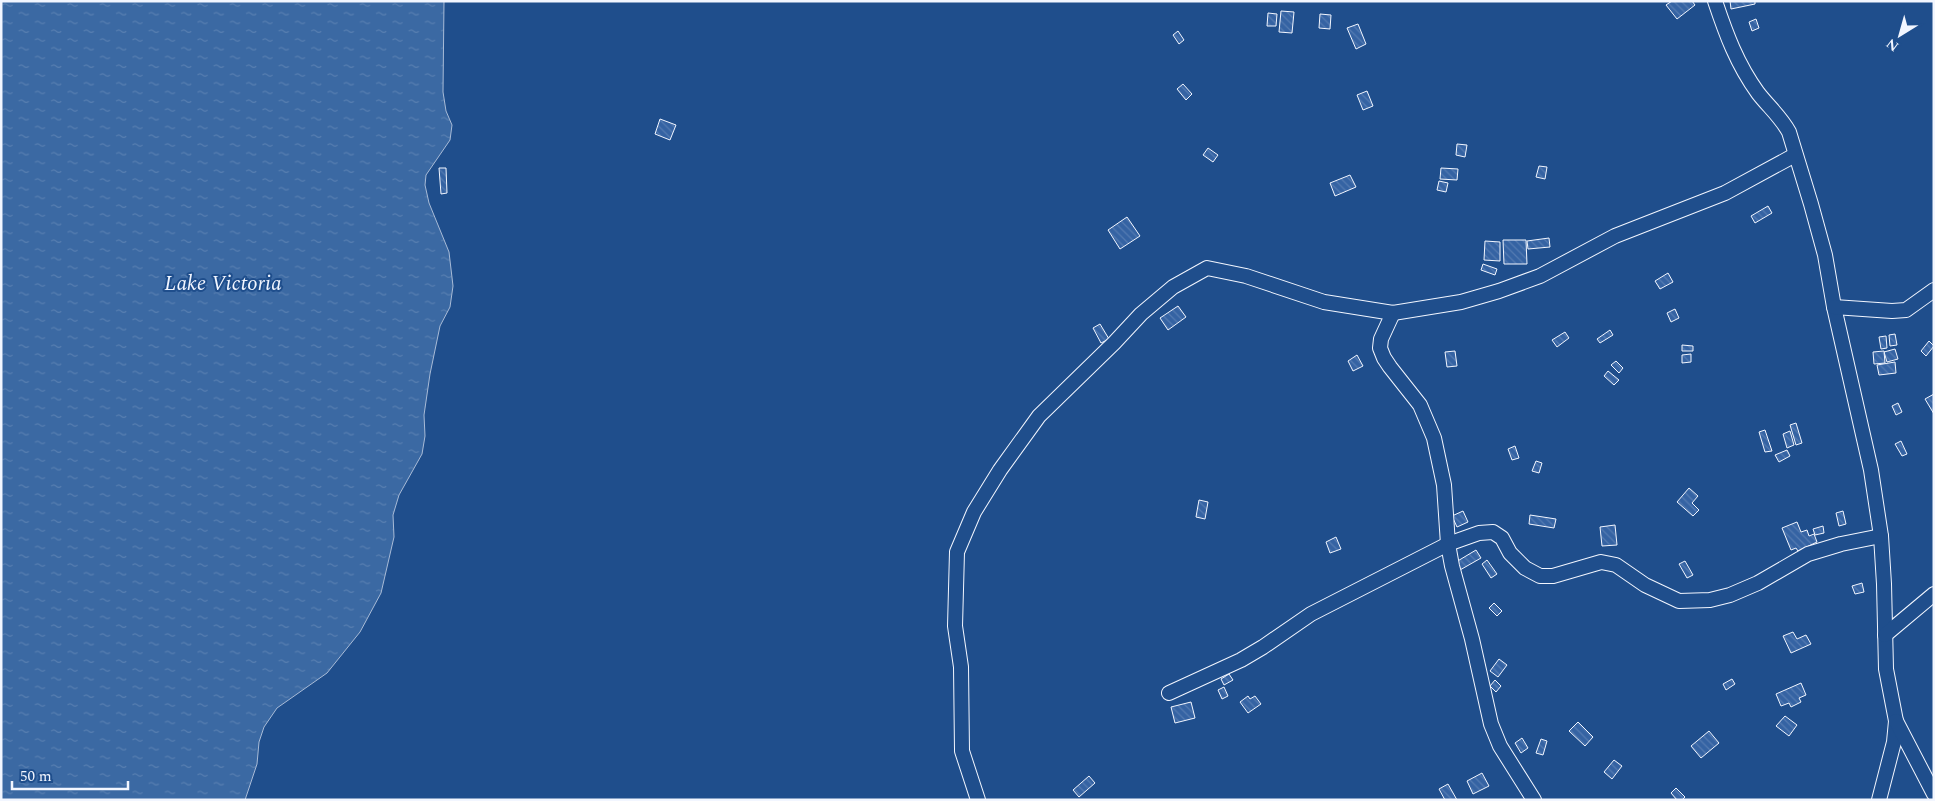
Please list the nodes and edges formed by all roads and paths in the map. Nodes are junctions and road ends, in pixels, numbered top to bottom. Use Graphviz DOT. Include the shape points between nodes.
graph roads {
  1 [pos="1715,1"];
  2 [pos="1795,155"];
  3 [pos="1934,290"];
  4 [pos="1834,307"];
  5 [pos="1393,313"];
  6 [pos="1881,536"];
  7 [pos="1448,544"];
  8 [pos="1934,594"];
  9 [pos="1884,635"];
  10 [pos="1169,693"];
  11 [pos="1896,721"];
  12 [pos="1934,794"];
  13 [pos="978,800"];
  14 [pos="1534,800"];
  15 [pos="1879,800"];
  1 -- 2 [label="street" via="1740,65 1758,93 1784,122"];
  2 -- 4 [label="street" via="1812,204"];
  2 -- 5 [label="street" via="1725,193 1615,236 1540,276 1461,302"];
  3 -- 4 [label="street" via="1906,310"];
  4 -- 6 [label="street" via="1871,470"];
  5 -- 7 [label="street" via="1380,348 1390,367 1420,405 1434,438 1444,485"];
  5 -- 13 [label="street" via="1324,302 1246,276 1207,268 1173,287 1141,314 1039,416 974,512 957,552 955,626 961,667 962,751"];
  6 -- 7 [label="street" via="1825,548 1730,595 1694,601 1668,597 1645,586 1616,565 1601,562 1553,576 1540,576 1526,568 1502,538 1493,532 1479,533"];
  6 -- 9 [label="street"];
  7 -- 10 [label="street" via="1310,614 1241,660"];
  7 -- 14 [label="street" via="1491,724 1500,746"];
  8 -- 9 [label="street"];
  9 -- 11 [label="street" via="1886,669"];
  11 -- 12 [label="street"];
  11 -- 15 [label="street"];
}
